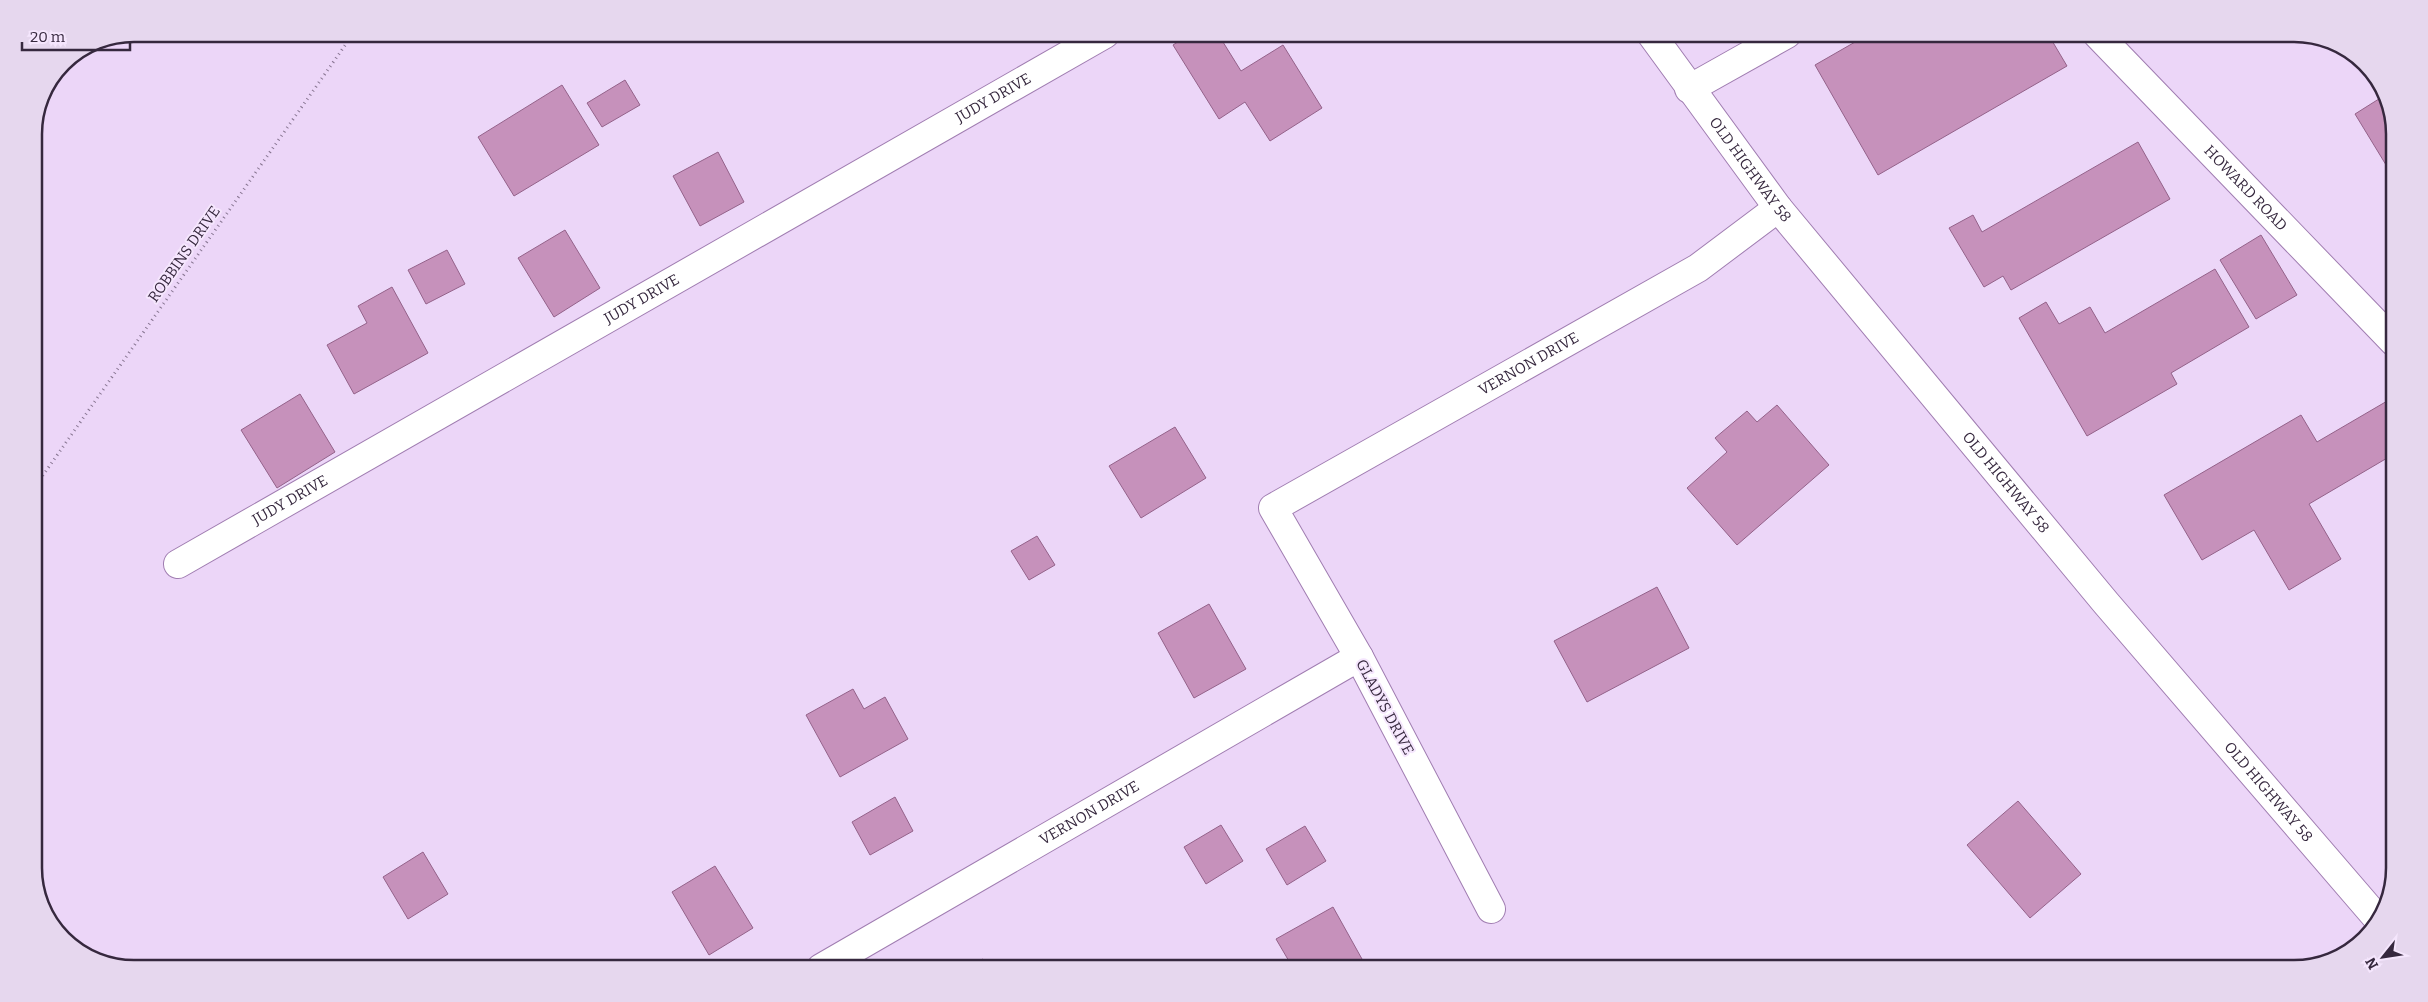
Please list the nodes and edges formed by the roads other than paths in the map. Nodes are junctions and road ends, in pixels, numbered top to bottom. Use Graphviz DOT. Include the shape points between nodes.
graph roads {
  1 [pos="1090,42"];
  2 [pos="1657,42"];
  3 [pos="1774,42"];
  4 [pos="2105,42"];
  5 [pos="1689,89"];
  6 [pos="1778,208"];
  7 [pos="2385,333"];
  8 [pos="1273,508"];
  9 [pos="178,564"];
  10 [pos="1359,657"];
  11 [pos="1491,909"];
  12 [pos="2373,914"];
  13 [pos="857,959"];
  1 -- 9 [label="street, JUDY DRIVE"];
  2 -- 5 [label="street, OLD HIGHWAY 58"];
  3 -- 5 [label="street"];
  4 -- 7 [label="street, HOWARD ROAD"];
  5 -- 6 [label="street, OLD HIGHWAY 58"];
  6 -- 8 [label="street, VERNON DRIVE" via="1698,268"];
  6 -- 12 [label="street, OLD HIGHWAY 58" via="2100,595"];
  8 -- 10 [label="street, GLADYS DRIVE"];
  10 -- 11 [label="street, GLADYS DRIVE"];
  10 -- 13 [label="street, VERNON DRIVE"];
}
